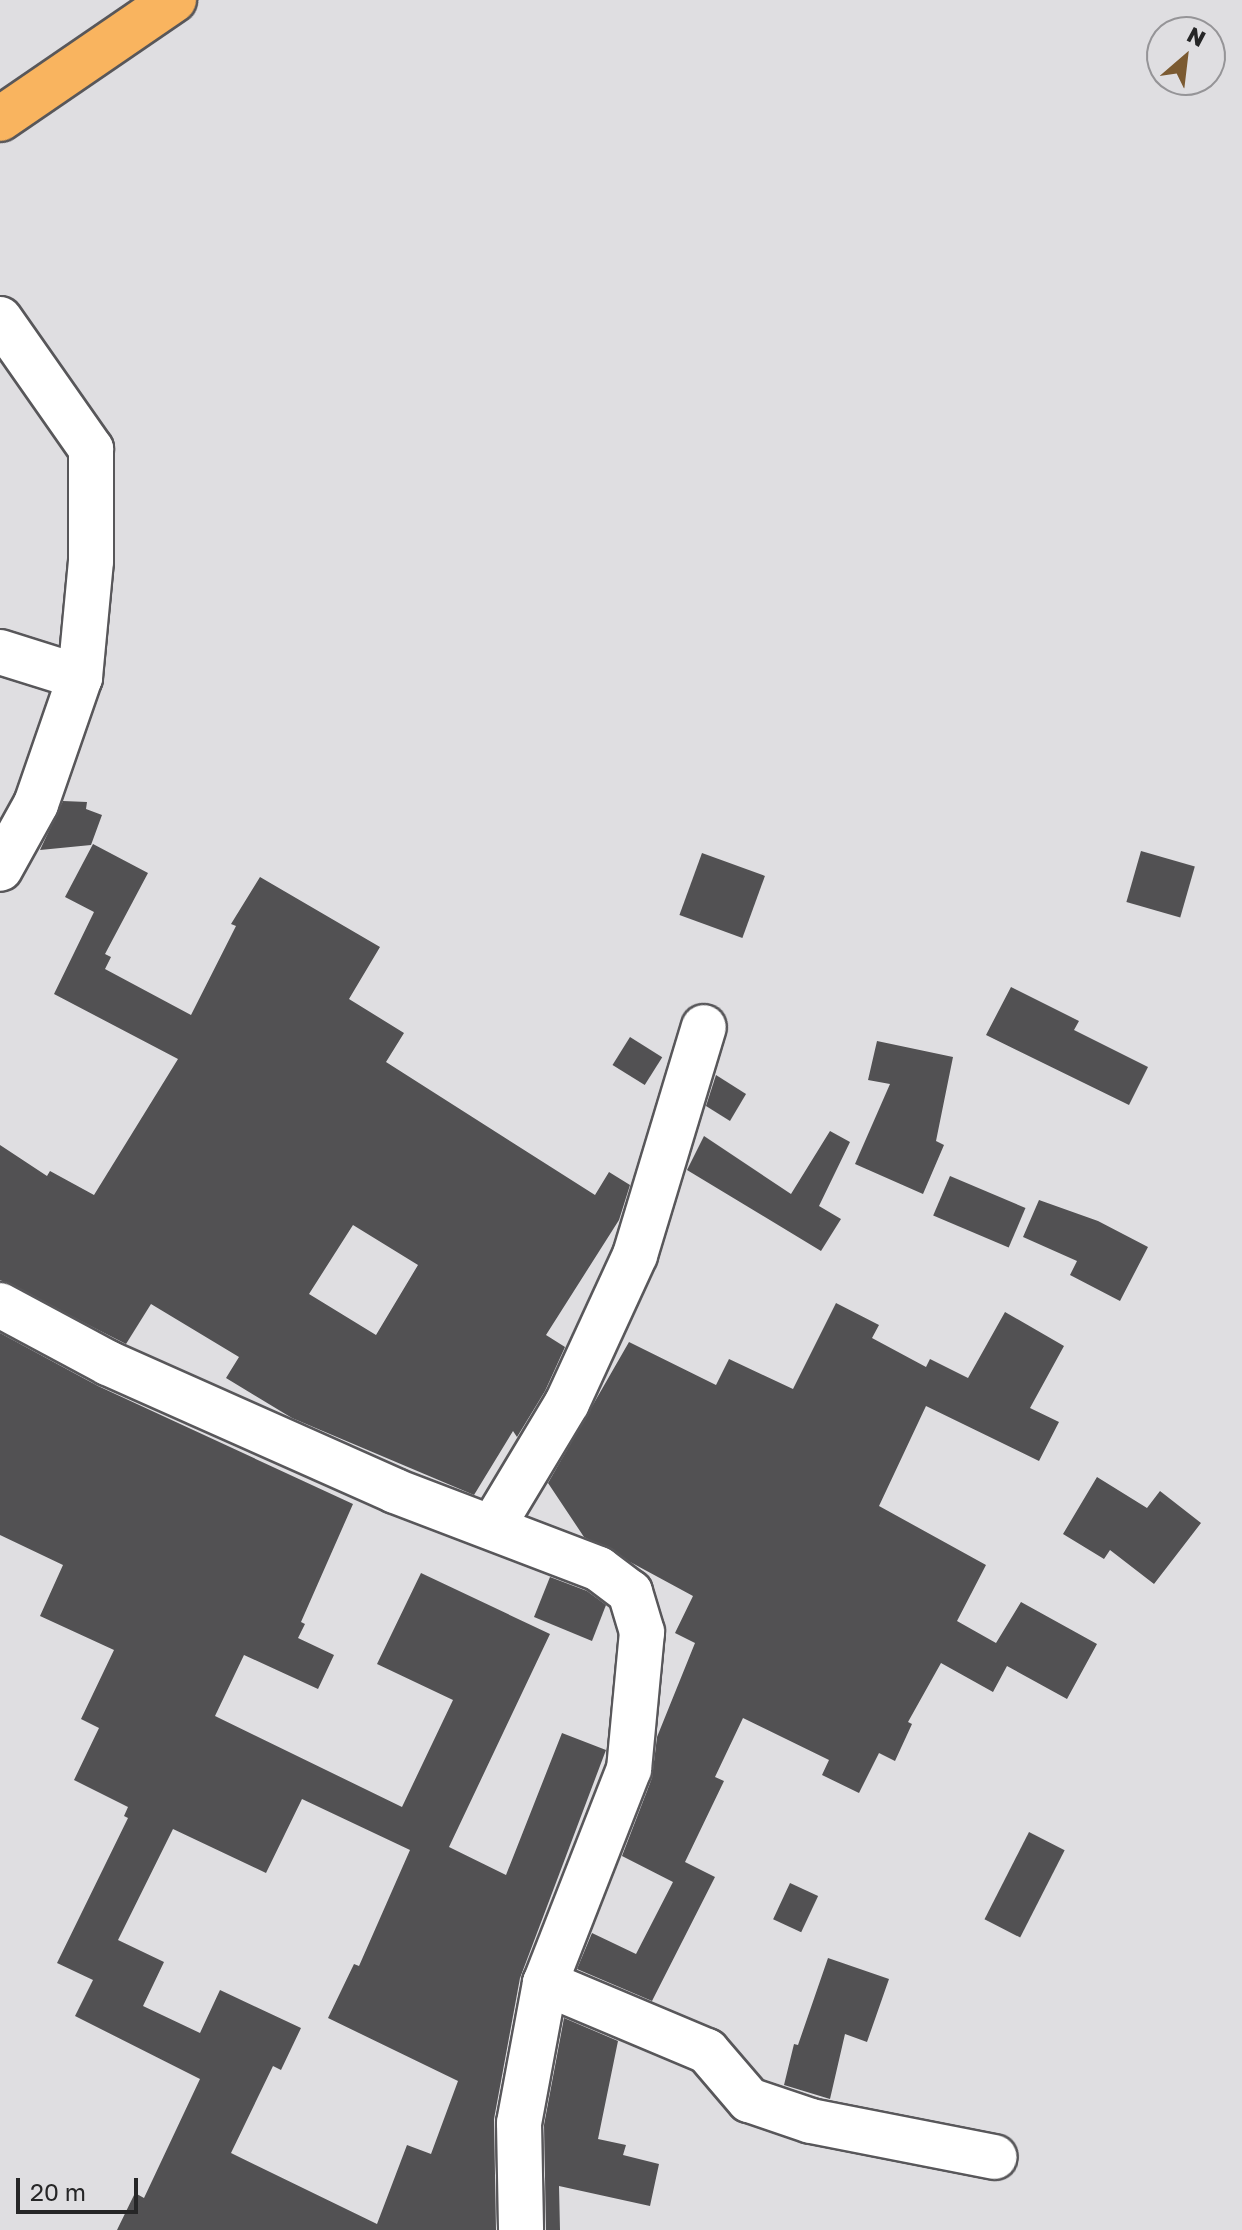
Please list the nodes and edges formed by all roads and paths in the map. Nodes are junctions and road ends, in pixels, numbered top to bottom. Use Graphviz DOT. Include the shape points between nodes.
graph roads {
  1 [pos="174,0"];
  2 [pos="0,119"];
  3 [pos="0,319"];
  4 [pos="0,652"];
  5 [pos="80,677"];
  6 [pos="0,869"];
  7 [pos="704,1027"];
  8 [pos="0,1305"];
  9 [pos="493,1526"];
  10 [pos="545,1983"];
  11 [pos="995,2157"];
  12 [pos="521,2230"];
  1 -- 2 [label="highway"];
  3 -- 5 [label="street" via="91,449 91,561"];
  4 -- 5 [label="street"];
  5 -- 6 [label="street" via="36,804"];
  7 -- 9 [label="street" via="635,1255 567,1403"];
  8 -- 9 [label="street" via="108,1363 395,1491"];
  9 -- 10 [label="street" via="599,1569 630,1592 640,1622 629,1769"];
  10 -- 11 [label="street" via="697,2046 749,2100 811,2121"];
  10 -- 12 [label="street" via="519,2123"];
}
